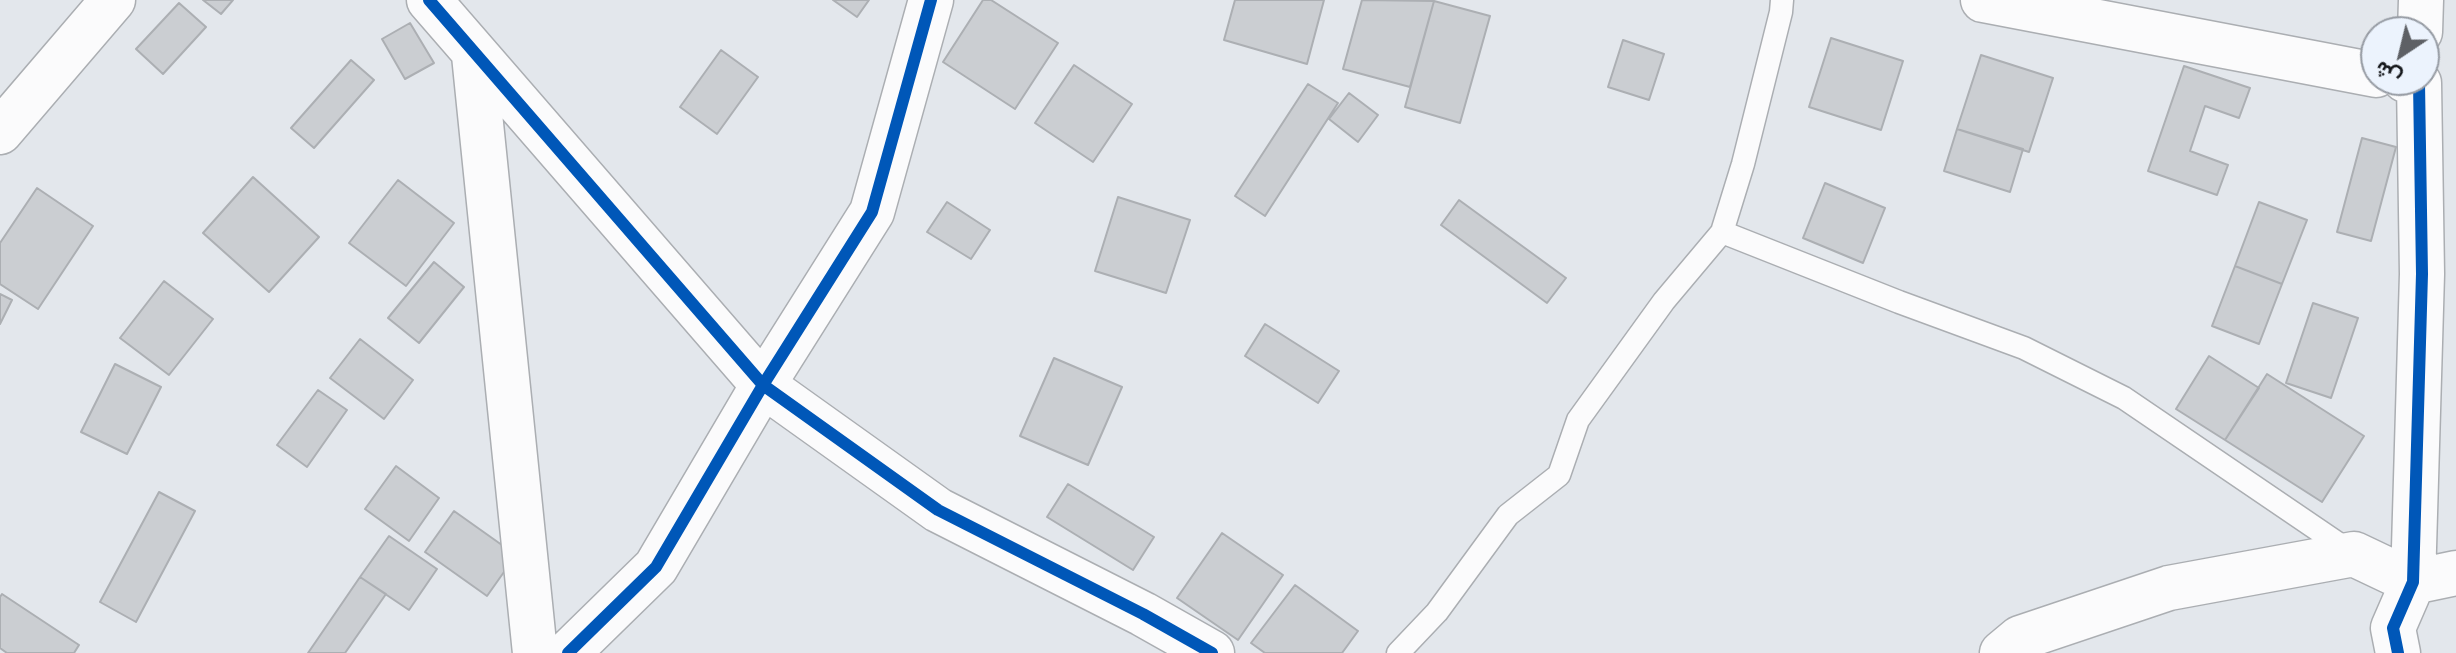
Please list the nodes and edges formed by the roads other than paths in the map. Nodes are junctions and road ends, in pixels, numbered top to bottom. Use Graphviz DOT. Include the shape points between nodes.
graph roads {
  1 [pos="113,0"];
  2 [pos="429,0"];
  3 [pos="931,0"];
  4 [pos="1782,0"];
  5 [pos="1983,0"];
  6 [pos="474,55"];
  7 [pos="2360,72"];
  8 [pos="2416,96"];
  9 [pos="0,132"];
  10 [pos="1722,232"];
  11 [pos="2439,266"];
  12 [pos="763,385"];
  13 [pos="2354,554"];
  14 [pos="2456,573"];
  15 [pos="2413,582"];
  16 [pos="535,653"];
  17 [pos="568,653"];
  18 [pos="1212,653"];
  19 [pos="1398,653"];
  20 [pos="2002,653"];
  21 [pos="2398,653"];
  1 -- 9 [label="street"];
  2 -- 6 [label="street"];
  3 -- 12 [label="street" via="872,212"];
  4 -- 10 [label="lane"];
  5 -- 7 [label="street"];
  6 -- 12 [label="street"];
  6 -- 16 [label="street"];
  8 -- 11 [label="street"];
  10 -- 13 [label="lane" via="2024,348 2124,398"];
  10 -- 19 [label="lane" via="1664,301 1578,420 1559,475 1508,515 1437,612"];
  11 -- 15 [label="street"];
  12 -- 17 [label="street" via="656,567"];
  12 -- 18 [label="street" via="938,510"];
  13 -- 15 [label="street"];
  13 -- 20 [label="street" via="2169,588 2020,638"];
  14 -- 15 [label="street"];
  15 -- 21 [label="street" via="2393,628"];
}
